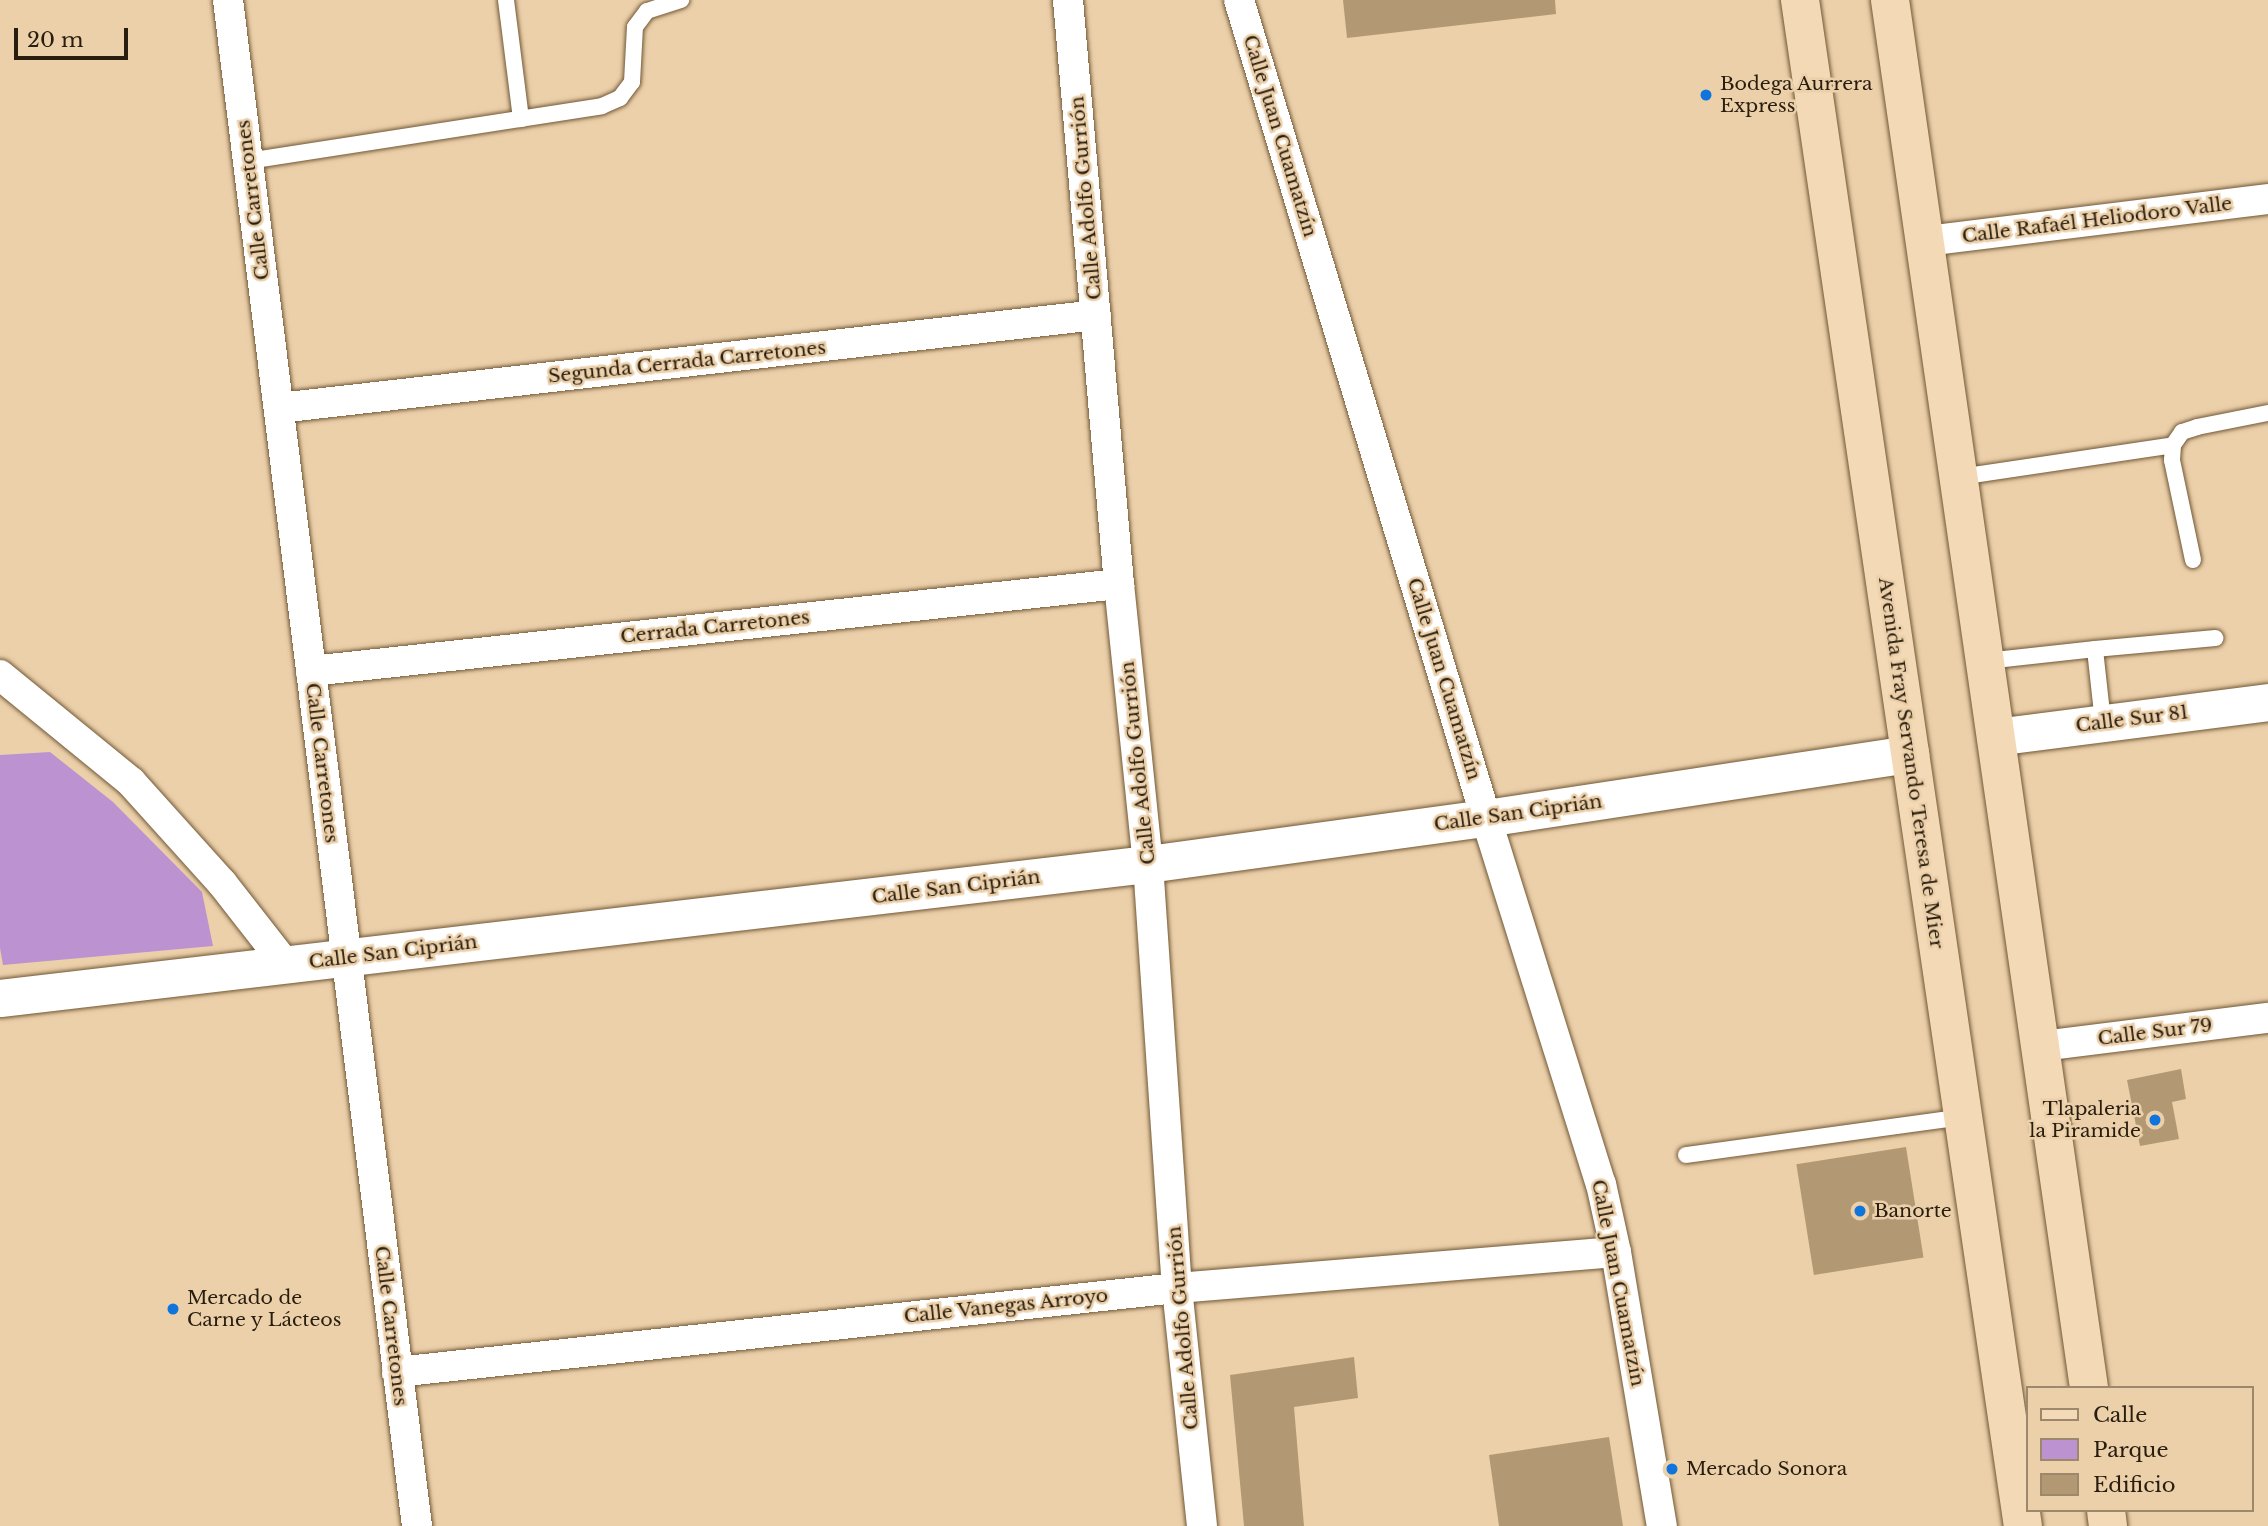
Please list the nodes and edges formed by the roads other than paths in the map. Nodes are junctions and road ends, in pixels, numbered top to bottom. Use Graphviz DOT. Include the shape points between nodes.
graph roads {
  1 [pos="228,0"];
  2 [pos="506,0"];
  3 [pos="681,0"];
  4 [pos="1068,0"];
  5 [pos="1239,0"];
  6 [pos="1800,0"];
  7 [pos="1889,0"];
  8 [pos="521,119"];
  9 [pos="248,161"];
  10 [pos="2268,199"];
  11 [pos="1926,241"];
  12 [pos="1096,315"];
  13 [pos="278,408"];
  14 [pos="2268,413"];
  15 [pos="2173,445"];
  16 [pos="1960,477"];
  17 [pos="2193,560"];
  18 [pos="1119,584"];
  19 [pos="2217,638"];
  20 [pos="2095,649"];
  21 [pos="1986,662"];
  22 [pos="311,671"];
  23 [pos="0,675"];
  24 [pos="2268,702"];
  25 [pos="2103,722"];
  26 [pos="1995,737"];
  27 [pos="1910,754"];
  28 [pos="1486,818"];
  29 [pos="1148,864"];
  30 [pos="346,958"];
  31 [pos="286,965"];
  32 [pos="0,998"];
  33 [pos="2268,1018"];
  34 [pos="2042,1046"];
  35 [pos="1963,1117"];
  36 [pos="1686,1156"];
  37 [pos="1616,1252"];
  38 [pos="1177,1288"];
  39 [pos="397,1372"];
  40 [pos="2089,1386"];
  41 [pos="417,1526"];
  42 [pos="1202,1526"];
  43 [pos="1662,1526"];
  44 [pos="2023,1526"];
  1 -- 9 [label="street, Calle Carretones"];
  2 -- 8 [label="lane"];
  3 -- 8 [label="lane" via="647,11 635,27 632,82 620,98 601,106"];
  4 -- 12 [label="street, Calle Adolfo Gurrión"];
  5 -- 28 [label="street, Calle Juan Cuamatzín"];
  6 -- 27 [label="main road, Avenida Fray Servando Teresa de Mier"];
  7 -- 11 [label="main road"];
  8 -- 9 [label="lane"];
  9 -- 13 [label="street, Calle Carretones"];
  10 -- 11 [label="street, Calle Rafaél Heliodoro Valle"];
  11 -- 16 [label="main road"];
  12 -- 13 [label="street, Segunda Cerrada Carretones"];
  12 -- 18 [label="street, Calle Adolfo Gurrión"];
  13 -- 22 [label="street, Calle Carretones"];
  14 -- 15 [label="lane" via="2197,426 2182,432"];
  15 -- 16 [label="lane"];
  15 -- 17 [label="lane" via="2172,460"];
  16 -- 21 [label="main road"];
  18 -- 22 [label="street, Cerrada Carretones"];
  18 -- 29 [label="street, Calle Adolfo Gurrión"];
  19 -- 20 [label="lane"];
  20 -- 21 [label="lane"];
  20 -- 25 [label="lane"];
  21 -- 26 [label="main road"];
  22 -- 30 [label="street, Calle Carretones"];
  23 -- 31 [label="street" via="131,782 222,883"];
  24 -- 25 [label="street, Calle Sur 81"];
  25 -- 26 [label="street, Calle Sur 81"];
  26 -- 34 [label="main road"];
  27 -- 28 [label="street, Calle San Ciprián"];
  27 -- 35 [label="main road, Avenida Fray Servando Teresa de Mier"];
  28 -- 29 [label="street, Calle San Ciprián"];
  28 -- 37 [label="street, Calle Juan Cuamatzín" via="1601,1184"];
  29 -- 30 [label="street, Calle San Ciprián"];
  29 -- 38 [label="street, Calle Adolfo Gurrión"];
  30 -- 31 [label="street, Calle San Ciprián"];
  30 -- 39 [label="street, Calle Carretones"];
  31 -- 32 [label="street, Calle San Ciprián"];
  33 -- 34 [label="street, Calle Sur 79"];
  34 -- 40 [label="main road"];
  35 -- 36 [label="lane"];
  35 -- 44 [label="main road, Avenida Fray Servando Teresa de Mier"];
  37 -- 38 [label="street, Calle Vanegas Arroyo"];
  37 -- 43 [label="street, Calle Juan Cuamatzín"];
  38 -- 39 [label="street, Calle Vanegas Arroyo"];
  38 -- 42 [label="street, Calle Adolfo Gurrión"];
  39 -- 41 [label="street, Calle Carretones"];
}
